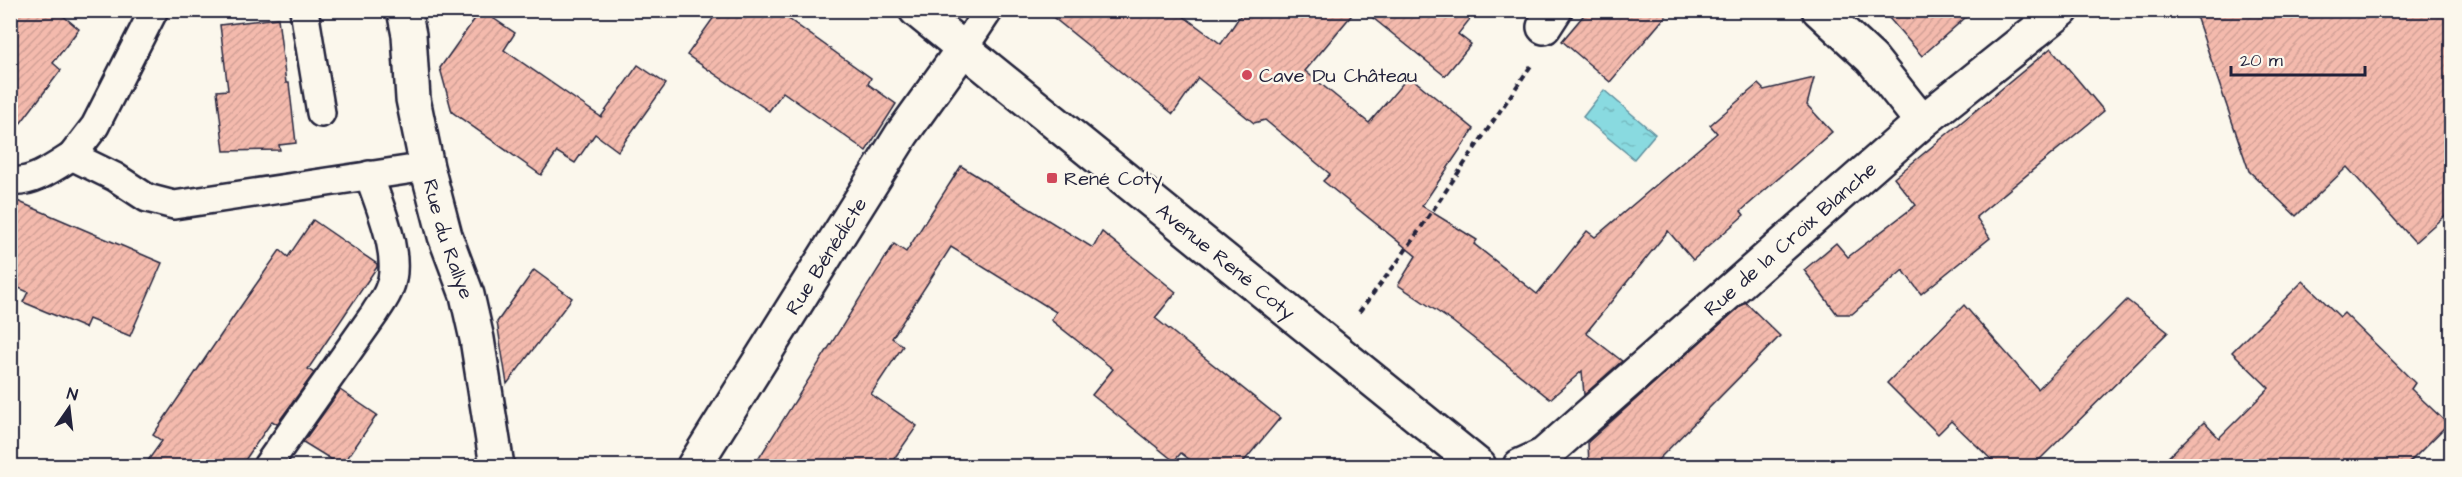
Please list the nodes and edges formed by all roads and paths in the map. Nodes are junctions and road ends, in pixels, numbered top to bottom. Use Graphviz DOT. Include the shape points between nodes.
graph roads {
  1 [pos="154,10"];
  2 [pos="304,10"];
  3 [pos="404,10"];
  4 [pos="916,10"];
  5 [pos="989,10"];
  6 [pos="1819,10"];
  7 [pos="2062,10"];
  8 [pos="1549,19"];
  9 [pos="963,49"];
  10 [pos="321,113"];
  11 [pos="1922,122"];
  12 [pos="72,156"];
  13 [pos="427,167"];
  14 [pos="369,176"];
  15 [pos="10,182"];
  16 [pos="1359,312"];
  17 [pos="267,466"];
  18 [pos="497,466"];
  19 [pos="694,466"];
  20 [pos="1479,466"];
  21 [pos="1520,466"];
  1 -- 12 [label="lane" via="95,126"];
  2 -- 10 [label="lane"];
  3 -- 13 [label="street, Rue du Rallye" via="413,99"];
  4 -- 9 [label="street, Avenue René Coty"];
  5 -- 9 [label="lane"];
  6 -- 11 [label="street" via="1872,59"];
  7 -- 11 [label="street, Rue de la Croix Blanche"];
  8 -- 16 [label="path" via="1534,62"];
  9 -- 19 [label="street, Rue Bénédicte" via="902,134"];
  9 -- 20 [label="street, Avenue René Coty"];
  11 -- 21 [label="street, Rue de la Croix Blanche" via="1544,455"];
  12 -- 14 [label="lane" via="147,198 174,205"];
  12 -- 15 [label="lane" via="45,172"];
  13 -- 14 [label="lane"];
  13 -- 18 [label="street, Rue du Rallye" via="445,236 470,306"];
  14 -- 17 [label="lane" via="390,238 390,288"];
}
